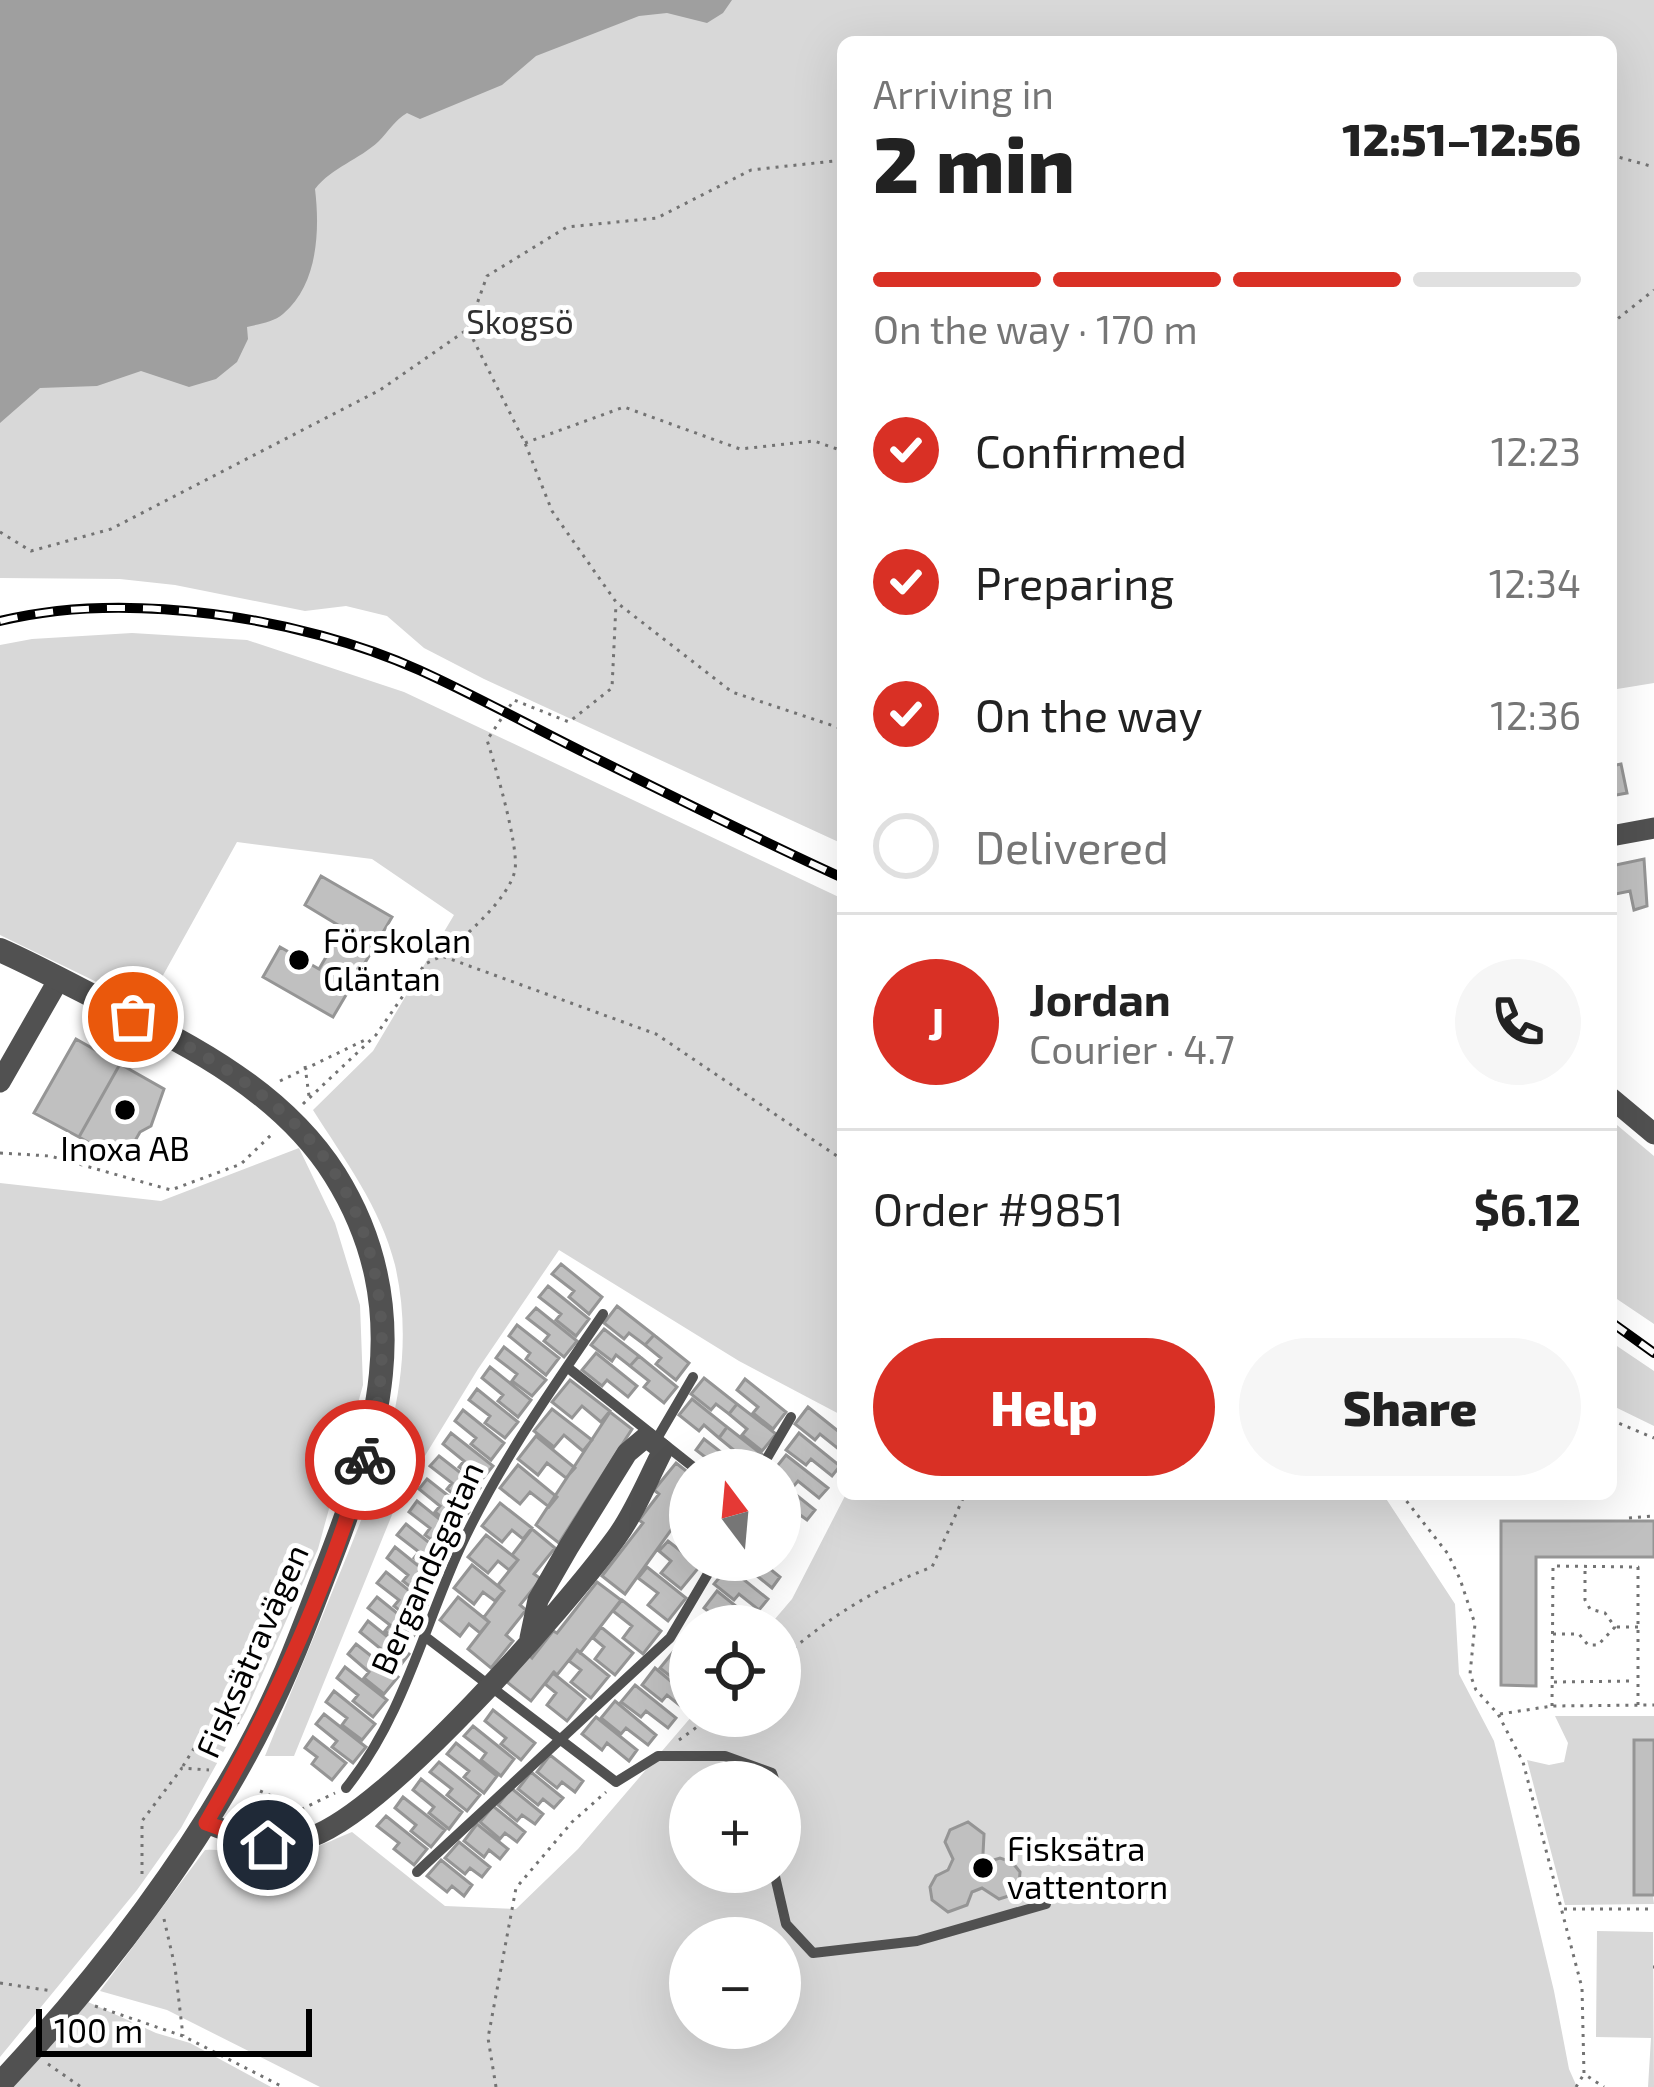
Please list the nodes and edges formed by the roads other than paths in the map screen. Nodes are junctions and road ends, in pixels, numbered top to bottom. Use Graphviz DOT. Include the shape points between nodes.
graph roads {
  1 [pos="1654,828"];
  2 [pos="1617,835"];
  3 [pos="0,950"];
  4 [pos="59,980"];
  5 [pos="0,1082"];
  6 [pos="1617,1103"];
  7 [pos="1654,1134"];
  8 [pos="603,1314"];
  9 [pos="567,1367"];
  10 [pos="693,1377"];
  11 [pos="791,1417"];
  12 [pos="656,1441"];
  13 [pos="772,1449"];
  14 [pos="669,1450"];
  15 [pos="704,1581"];
  16 [pos="427,1638"];
  17 [pos="530,1638"];
  18 [pos="489,1684"];
  19 [pos="560,1736"];
  20 [pos="739,1761"];
  21 [pos="346,1788"];
  22 [pos="206,1823"];
  23 [pos="417,1872"];
  24 [pos="779,1893"];
  25 [pos="1046,1904"];
  26 [pos="7,2077"];
  1 -- 2 [label="street"];
  3 -- 4 [label="street, Fisksätravägen"];
  4 -- 5 [label="street"];
  4 -- 22 [label="street, Fisksätravägen" via="170,1035 298,1126 350,1203 377,1280 384,1354 376,1424 355,1496 266,1717"];
  6 -- 7 [label="street"];
  8 -- 9 [label="lane, Bergandsgatan"];
  9 -- 12 [label="lane"];
  9 -- 16 [label="lane, Bergandsgatan" via="501,1467 458,1551"];
  10 -- 12 [label="lane"];
  11 -- 13 [label="lane"];
  12 -- 14 [label="lane"];
  12 -- 17 [label="street" via="663,1450 618,1536"];
  12 -- 17 [label="street" via="646,1437 627,1453 538,1600"];
  15 -- 19 [label="lane" via="670,1638"];
  16 -- 18 [label="lane"];
  16 -- 21 [label="lane, Bergandsgatan" via="373,1754"];
  17 -- 18 [label="street"];
  18 -- 19 [label="lane"];
  18 -- 22 [label="street" via="394,1779 313,1837 268,1845"];
  19 -- 20 [label="lane" via="616,1782 658,1756"];
  19 -- 23 [label="lane"];
  22 -- 26 [label="street, Fisksätravägen"];
  24 -- 25 [label="lane" via="786,1924 813,1953 917,1941"];
}
